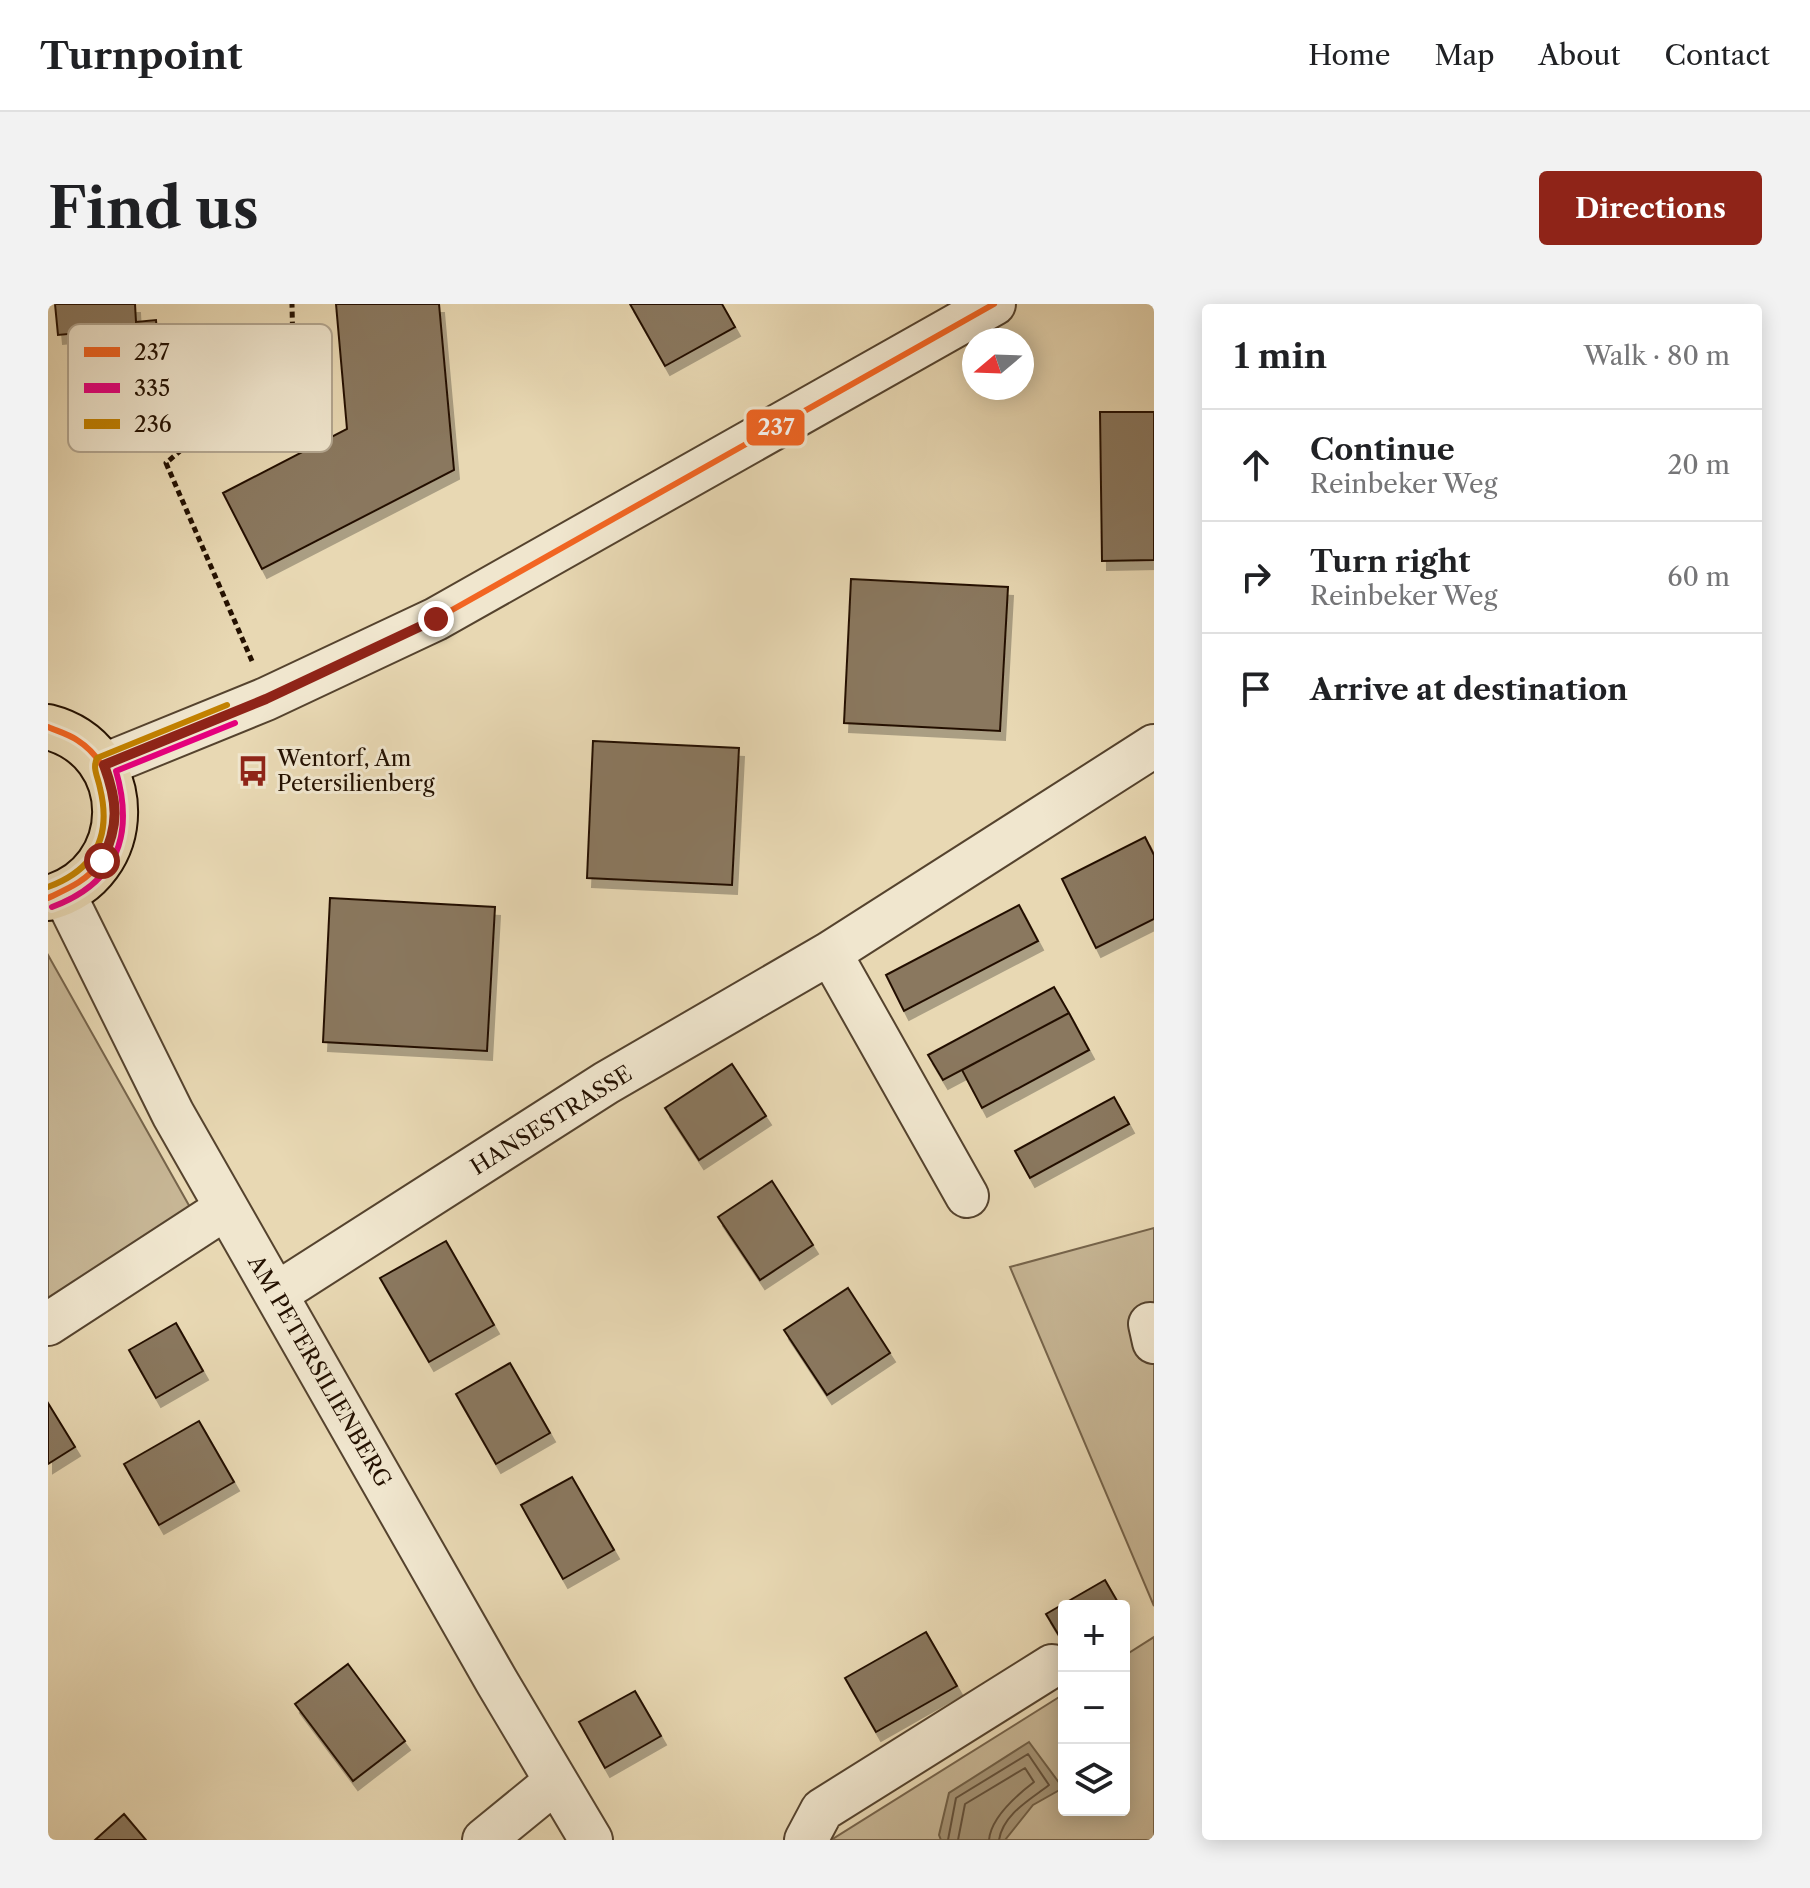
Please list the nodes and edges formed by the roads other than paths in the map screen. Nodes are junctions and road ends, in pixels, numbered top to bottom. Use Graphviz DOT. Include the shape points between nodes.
graph roads {
  1 [pos="994,304"];
  2 [pos="48,727"];
  3 [pos="1154,746"];
  4 [pos="104,765"];
  5 [pos="56,896"];
  6 [pos="830,953"];
  7 [pos="967,1196"];
  8 [pos="226,1208"];
  9 [pos="276,1294"];
  10 [pos="48,1324"];
  11 [pos="1052,1666"];
  12 [pos="555,1782"];
  13 [pos="484,1840"];
  14 [pos="591,1840"];
  15 [pos="806,1840"];
  1 -- 4 [label="street" via="436,619 266,699"];
  2 -- 4 [label="main road" via="84,744"];
  3 -- 6 [label="street, HANSESTRASSE"];
  4 -- 5 [label="main road" via="116,814 112,839 85,880"];
  5 -- 8 [label="street, AM PETERSILIENBERG"];
  6 -- 7 [label="street"];
  6 -- 9 [label="street, HANSESTRASSE" via="606,1083"];
  8 -- 9 [label="street, AM PETERSILIENBERG"];
  8 -- 10 [label="street"];
  9 -- 12 [label="street, AM PETERSILIENBERG"];
  11 -- 15 [label="street" via="822,1810"];
  12 -- 13 [label="street"];
  12 -- 14 [label="street, AM PETERSILIENBERG"];
}
